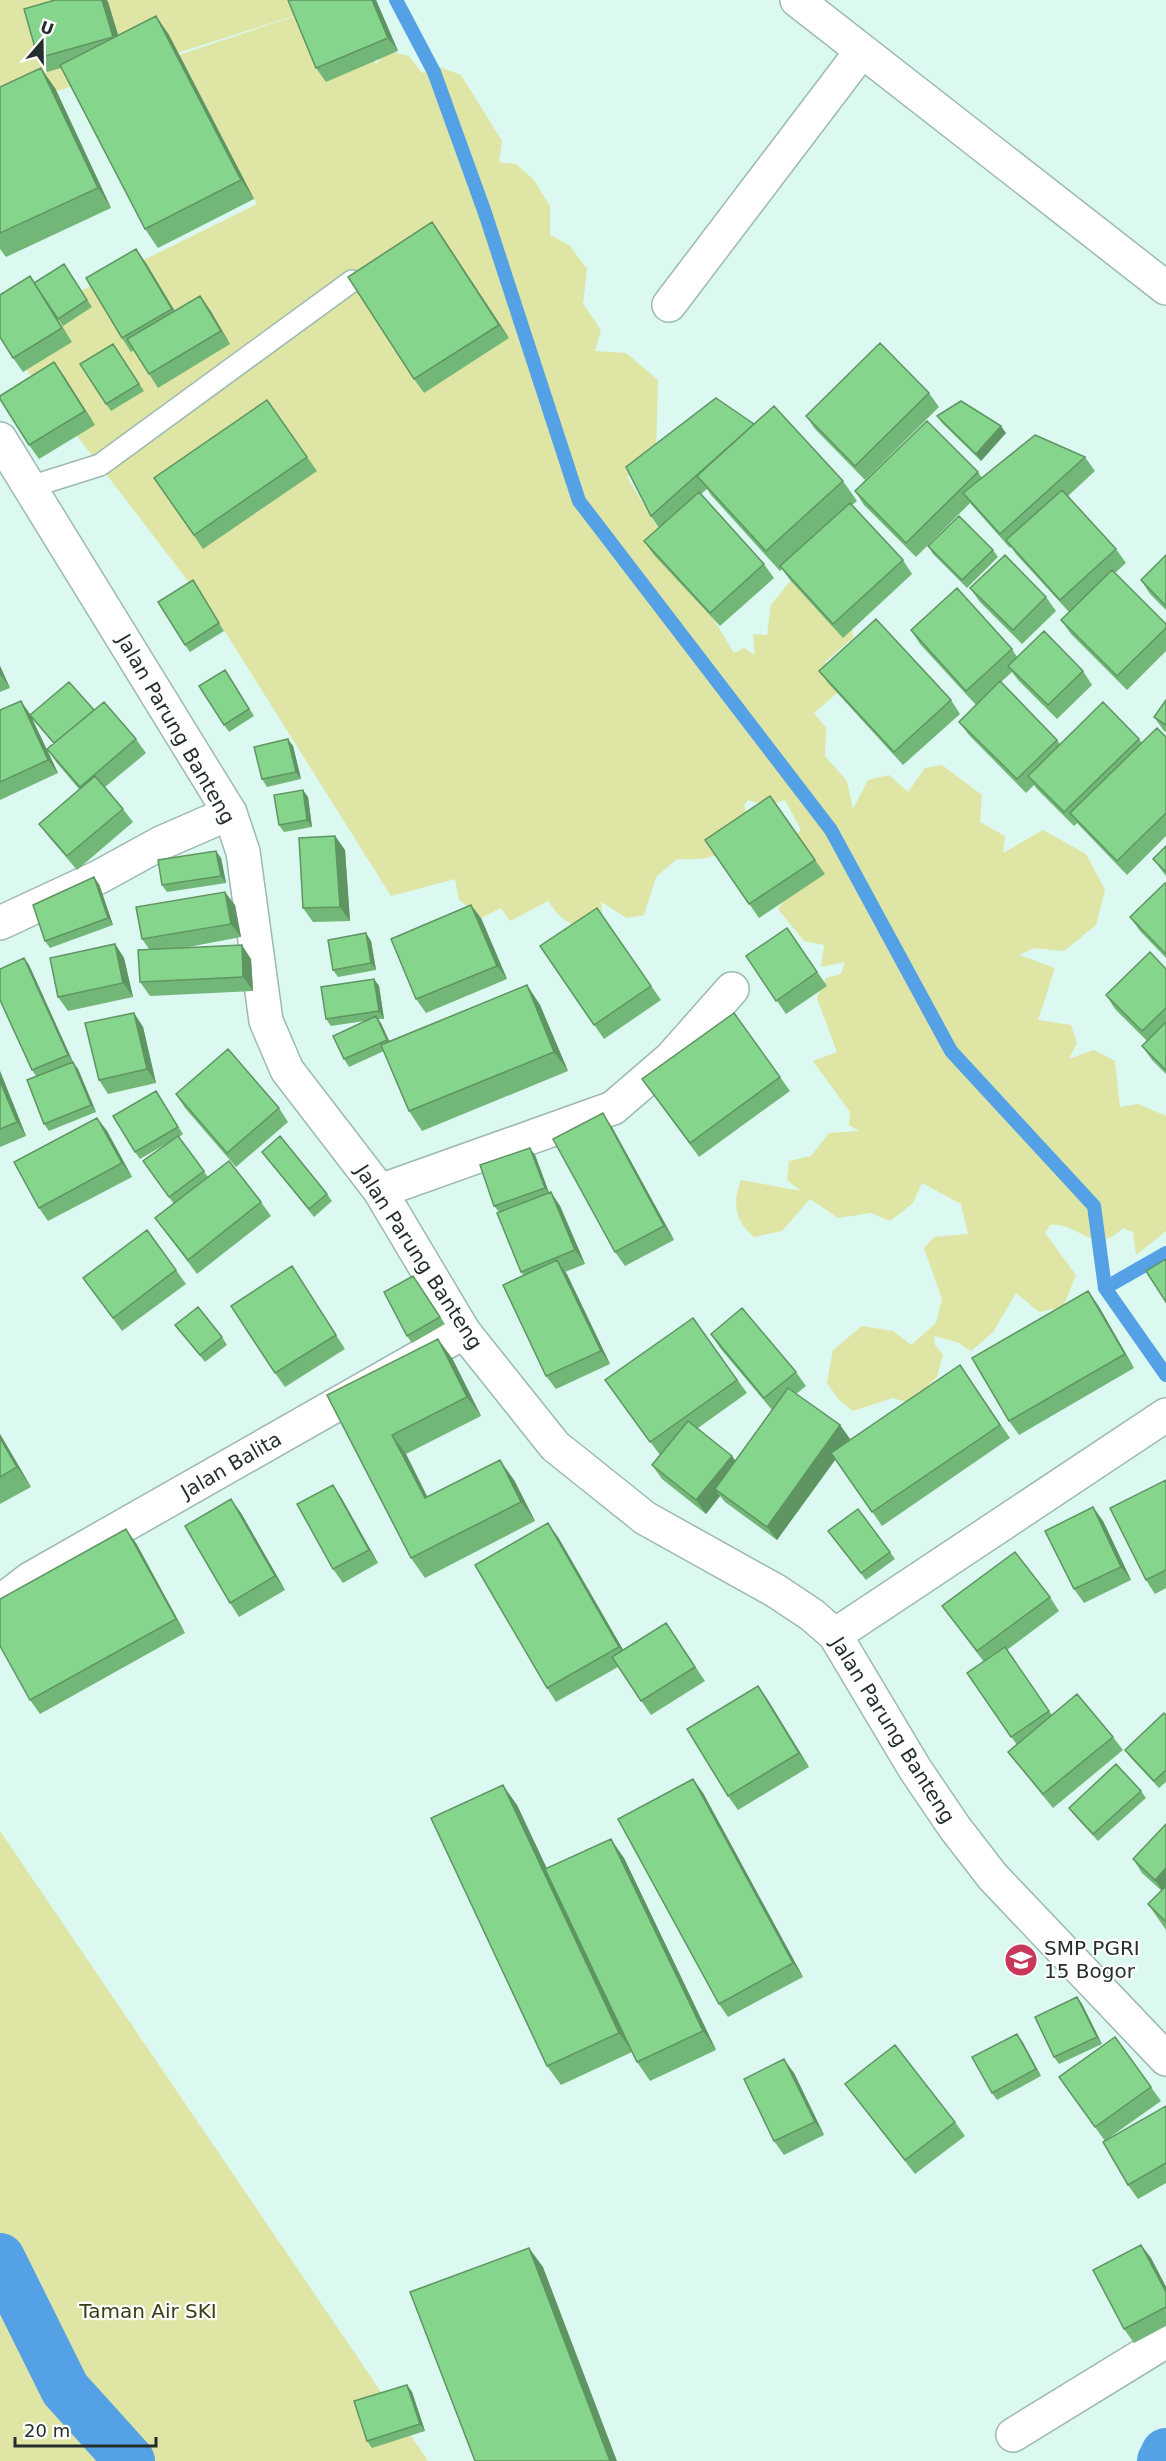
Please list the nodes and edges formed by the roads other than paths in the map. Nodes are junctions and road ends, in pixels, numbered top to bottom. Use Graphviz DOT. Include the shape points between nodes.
graph roads {
  1 [pos="797,0"];
  2 [pos="861,52"];
  3 [pos="352,281"];
  4 [pos="1166,288"];
  5 [pos="669,305"];
  6 [pos="0,439"];
  7 [pos="30,487"];
  8 [pos="230,813"];
  9 [pos="0,923"];
  10 [pos="732,989"];
  11 [pos="380,1191"];
  12 [pos="464,1332"];
  13 [pos="1166,1415"];
  14 [pos="0,1602"];
  15 [pos="835,1635"];
  16 [pos="1166,2059"];
  17 [pos="1166,2341"];
  18 [pos="1014,2435"];
  1 -- 2 [label="street"];
  2 -- 4 [label="street"];
  2 -- 5 [label="street"];
  3 -- 7 [label="lane" via="100,465"];
  6 -- 7 [label="street, Jalan Parung Banteng"];
  7 -- 8 [label="street, Jalan Parung Banteng"];
  8 -- 9 [label="street" via="160,843 99,877"];
  8 -- 11 [label="street, Jalan Parung Banteng" via="243,852 266,1021 287,1070"];
  10 -- 11 [label="street" via="671,1058 613,1108"];
  11 -- 12 [label="street, Jalan Parung Banteng"];
  12 -- 14 [label="street, Jalan Balita" via="30,1579"];
  12 -- 15 [label="street, Jalan Parung Banteng" via="555,1446 645,1518 776,1591"];
  13 -- 15 [label="street"];
  15 -- 16 [label="street, Jalan Parung Banteng" via="915,1768 993,1877"];
  17 -- 18 [label="street"];
}
